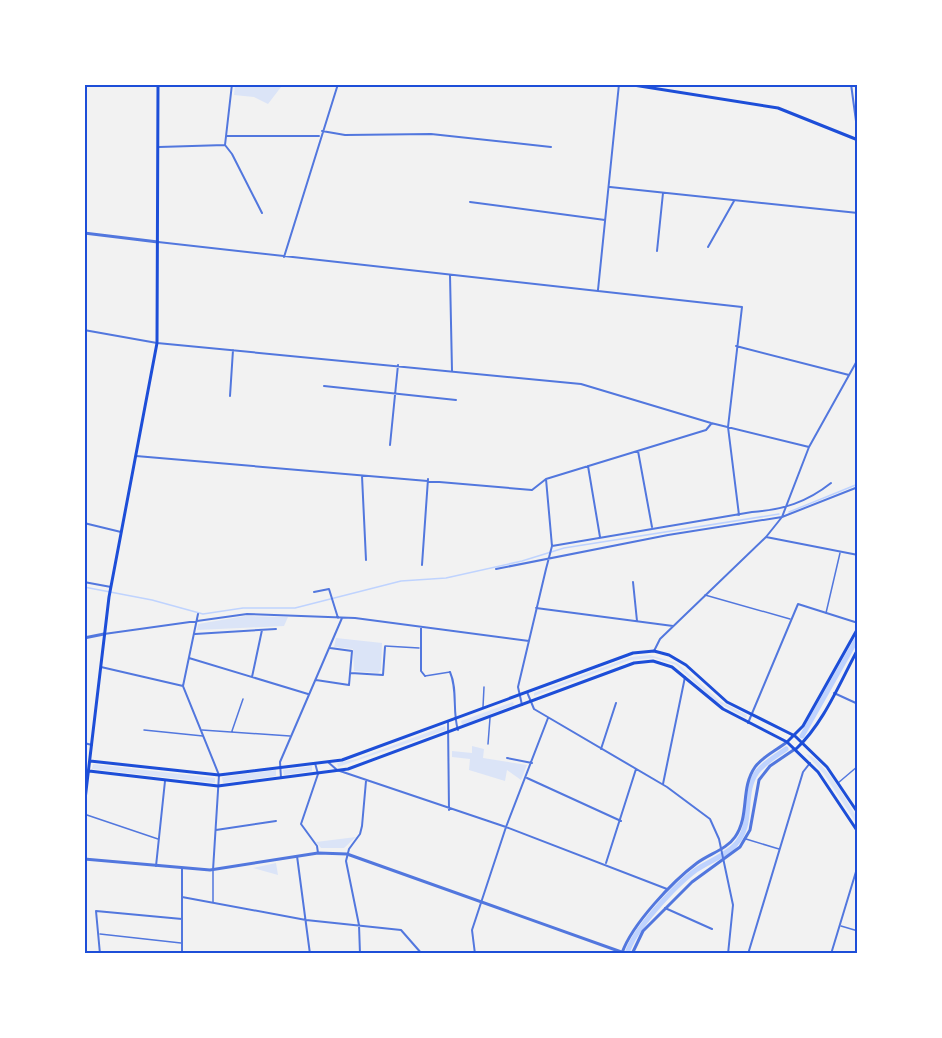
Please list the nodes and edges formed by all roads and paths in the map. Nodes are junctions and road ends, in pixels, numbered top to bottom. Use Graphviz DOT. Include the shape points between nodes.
graph roads {
  1 [pos="158,84"];
  2 [pos="232,84"];
  3 [pos="338,84"];
  4 [pos="619,84"];
  5 [pos="627,84"];
  6 [pos="851,84"];
  7 [pos="322,130"];
  8 [pos="226,136"];
  9 [pos="320,136"];
  10 [pos="858,138"];
  11 [pos="225,145"];
  12 [pos="159,147"];
  13 [pos="551,147"];
  14 [pos="610,187"];
  15 [pos="663,193"];
  16 [pos="734,201"];
  17 [pos="470,202"];
  18 [pos="262,213"];
  19 [pos="858,213"];
  20 [pos="605,220"];
  21 [pos="84,233"];
  22 [pos="158,242"];
  23 [pos="708,247"];
  24 [pos="657,251"];
  25 [pos="284,257"];
  26 [pos="450,275"];
  27 [pos="598,290"];
  28 [pos="84,330"];
  29 [pos="157,343"];
  30 [pos="736,346"];
  31 [pos="233,350"];
  32 [pos="858,359"];
  33 [pos="398,364"];
  34 [pos="452,371"];
  35 [pos="849,375"];
  36 [pos="324,386"];
  37 [pos="395,394"];
  38 [pos="230,396"];
  39 [pos="456,400"];
  40 [pos="711,423"];
  41 [pos="728,427"];
  42 [pos="390,445"];
  43 [pos="809,447"];
  44 [pos="638,451"];
  45 [pos="136,456"];
  46 [pos="588,466"];
  47 [pos="362,476"];
  48 [pos="428,479"];
  49 [pos="546,479"];
  50 [pos="831,483"];
  51 [pos="858,488"];
  52 [pos="787,508"];
  53 [pos="739,515"];
  54 [pos="782,517"];
  55 [pos="84,523"];
  56 [pos="652,529"];
  57 [pos="121,532"];
  58 [pos="766,537"];
  59 [pos="600,538"];
  60 [pos="552,552"];
  61 [pos="841,552"];
  62 [pos="858,555"];
  63 [pos="366,560"];
  64 [pos="422,565"];
  65 [pos="496,569"];
  66 [pos="84,582"];
  67 [pos="633,582"];
  68 [pos="110,591"];
  69 [pos="314,592"];
  70 [pos="705,595"];
  71 [pos="536,608"];
  72 [pos="826,613"];
  73 [pos="198,615"];
  74 [pos="340,618"];
  75 [pos="791,619"];
  76 [pos="197,622"];
  77 [pos="637,622"];
  78 [pos="858,623"];
  79 [pos="673,626"];
  80 [pos="421,627"];
  81 [pos="858,628"];
  82 [pos="276,629"];
  83 [pos="262,630"];
  84 [pos="104,634"];
  85 [pos="194,634"];
  86 [pos="84,638"];
  87 [pos="529,641"];
  88 [pos="329,647"];
  89 [pos="385,647"];
  90 [pos="421,648"];
  91 [pos="858,649"];
  92 [pos="654,651"];
  93 [pos="189,658"];
  94 [pos="101,667"];
  95 [pos="450,672"];
  96 [pos="351,673"];
  97 [pos="425,676"];
  98 [pos="252,677"];
  99 [pos="685,677"];
  100 [pos="316,680"];
  101 [pos="183,686"];
  102 [pos="484,687"];
  103 [pos="527,692"];
  104 [pos="834,693"];
  105 [pos="308,694"];
  106 [pos="519,696"];
  107 [pos="243,699"];
  108 [pos="530,702"];
  109 [pos="616,703"];
  110 [pos="858,704"];
  111 [pos="522,705"];
  112 [pos="483,709"];
  113 [pos="752,714"];
  114 [pos="490,717"];
  115 [pos="548,718"];
  116 [pos="455,720"];
  117 [pos="448,722"];
  118 [pos="748,723"];
  119 [pos="144,730"];
  120 [pos="201,730"];
  121 [pos="458,730"];
  122 [pos="232,732"];
  123 [pos="449,733"];
  124 [pos="204,736"];
  125 [pos="291,736"];
  126 [pos="795,736"];
  127 [pos="787,742"];
  128 [pos="803,742"];
  129 [pos="84,743"];
  130 [pos="488,744"];
  131 [pos="92,745"];
  132 [pos="601,749"];
  133 [pos="796,749"];
  134 [pos="507,758"];
  135 [pos="90,761"];
  136 [pos="328,761"];
  137 [pos="315,763"];
  138 [pos="532,763"];
  139 [pos="810,763"];
  140 [pos="858,766"];
  141 [pos="279,767"];
  142 [pos="636,769"];
  143 [pos="337,770"];
  144 [pos="89,771"];
  145 [pos="318,774"];
  146 [pos="219,775"];
  147 [pos="527,778"];
  148 [pos="281,779"];
  149 [pos="165,781"];
  150 [pos="366,781"];
  151 [pos="838,783"];
  152 [pos="663,784"];
  153 [pos="219,786"];
  154 [pos="84,808"];
  155 [pos="449,810"];
  156 [pos="858,813"];
  157 [pos="84,814"];
  158 [pos="276,821"];
  159 [pos="621,821"];
  160 [pos="506,827"];
  161 [pos="216,830"];
  162 [pos="858,832"];
  163 [pos="159,839"];
  164 [pos="746,839"];
  165 [pos="780,849"];
  166 [pos="721,850"];
  167 [pos="318,853"];
  168 [pos="347,854"];
  169 [pos="297,856"];
  170 [pos="84,859"];
  171 [pos="722,859"];
  172 [pos="606,863"];
  173 [pos="858,865"];
  174 [pos="156,866"];
  175 [pos="182,868"];
  176 [pos="213,870"];
  177 [pos="669,890"];
  178 [pos="182,897"];
  179 [pos="482,902"];
  180 [pos="213,903"];
  181 [pos="665,908"];
  182 [pos="182,919"];
  183 [pos="306,921"];
  184 [pos="359,925"];
  185 [pos="840,925"];
  186 [pos="712,929"];
  187 [pos="858,931"];
  188 [pos="98,934"];
  189 [pos="182,943"];
  190 [pos="624,953"];
  191 [pos="100,954"];
  192 [pos="182,954"];
  193 [pos="310,954"];
  194 [pos="360,954"];
  195 [pos="422,954"];
  196 [pos="475,954"];
  197 [pos="632,954"];
  198 [pos="728,954"];
  199 [pos="748,954"];
  200 [pos="831,954"];
  1 -- 12 [label="main road"];
  2 -- 8 [label="street"];
  3 -- 7 [label="street"];
  4 -- 14 [label="street"];
  5 -- 10 [label="main road" via="778,108"];
  6 -- 10 [label="street"];
  7 -- 9 [label="street"];
  7 -- 13 [label="street" via="345,135 431,134"];
  8 -- 9 [label="street"];
  8 -- 11 [label="street"];
  9 -- 25 [label="street"];
  11 -- 12 [label="street"];
  11 -- 18 [label="street"];
  12 -- 22 [label="main road"];
  14 -- 15 [label="street"];
  14 -- 20 [label="street"];
  15 -- 16 [label="street"];
  15 -- 24 [label="street"];
  16 -- 19 [label="street"];
  16 -- 23 [label="street"];
  17 -- 20 [label="street"];
  20 -- 27 [label="street"];
  21 -- 22 [label="street"];
  22 -- 25 [label="street"];
  22 -- 29 [label="main road"];
  25 -- 26 [label="street"];
  26 -- 27 [label="street"];
  26 -- 34 [label="street"];
  27 -- 30 [label="street" via="742,307"];
  28 -- 29 [label="street"];
  29 -- 31 [label="street"];
  29 -- 45 [label="main road"];
  30 -- 35 [label="street"];
  30 -- 41 [label="street"];
  31 -- 33 [label="street"];
  31 -- 38 [label="street"];
  32 -- 35 [label="street"];
  33 -- 34 [label="street"];
  33 -- 37 [label="street"];
  34 -- 40 [label="street" via="581,384"];
  35 -- 43 [label="street"];
  36 -- 37 [label="street"];
  37 -- 39 [label="street"];
  37 -- 42 [label="street"];
  40 -- 41 [label="street"];
  40 -- 44 [label="street" via="706,430"];
  41 -- 43 [label="street"];
  41 -- 53 [label="street"];
  43 -- 52 [label="street"];
  44 -- 46 [label="street"];
  44 -- 56 [label="street"];
  45 -- 47 [label="street"];
  45 -- 57 [label="main road"];
  46 -- 49 [label="street"];
  46 -- 59 [label="street"];
  47 -- 48 [label="street"];
  47 -- 63 [label="street"];
  48 -- 49 [label="street" via="532,490"];
  48 -- 64 [label="street"];
  49 -- 60 [label="street"];
  50 -- 52 [label="street" via="815,496"];
  51 -- 54 [label="street"];
  52 -- 53 [label="street"];
  52 -- 54 [label="street"];
  53 -- 56 [label="street"];
  54 -- 58 [label="street"];
  54 -- 60 [label="street"];
  55 -- 57 [label="street"];
  56 -- 59 [label="street"];
  57 -- 68 [label="main road"];
  58 -- 61 [label="street"];
  58 -- 70 [label="street"];
  59 -- 60 [label="street"];
  60 -- 65 [label="street"];
  60 -- 71 [label="street"];
  61 -- 62 [label="street"];
  61 -- 72 [label="lane"];
  66 -- 68 [label="street"];
  67 -- 77 [label="street"];
  68 -- 84 [label="main road"];
  69 -- 74 [label="street" via="329,589"];
  70 -- 75 [label="lane"];
  70 -- 79 [label="street"];
  71 -- 77 [label="street"];
  71 -- 87 [label="street"];
  72 -- 75 [label="street" via="798,604"];
  72 -- 78 [label="street"];
  73 -- 76 [label="street"];
  74 -- 76 [label="street" via="247,614"];
  74 -- 80 [label="street"];
  74 -- 88 [label="street"];
  75 -- 113 [label="street"];
  76 -- 84 [label="street"];
  76 -- 85 [label="street"];
  77 -- 79 [label="street"];
  79 -- 92 [label="street"];
  80 -- 87 [label="street"];
  80 -- 90 [label="street"];
  81 -- 126 [label="main road"];
  82 -- 83 [label="street"];
  83 -- 85 [label="street"];
  83 -- 98 [label="street"];
  84 -- 86 [label="street"];
  84 -- 94 [label="main road"];
  85 -- 93 [label="street"];
  87 -- 106 [label="street"];
  88 -- 96 [label="street" via="352,651"];
  88 -- 100 [label="street"];
  89 -- 90 [label="lane"];
  89 -- 96 [label="street" via="383,675"];
  90 -- 97 [label="street" via="421,671"];
  91 -- 104 [label="main road"];
  92 -- 103 [label="main road" via="633,653"];
  92 -- 113 [label="main road" via="678,660 720,697"];
  93 -- 98 [label="street"];
  93 -- 101 [label="street"];
  94 -- 101 [label="street"];
  94 -- 131 [label="main road"];
  95 -- 97 [label="lane"];
  95 -- 116 [label="street" via="454,680"];
  96 -- 100 [label="street" via="349,685"];
  98 -- 105 [label="street"];
  99 -- 108 [label="main road" via="662,662 644,662"];
  99 -- 118 [label="main road" via="716,705"];
  99 -- 152 [label="street"];
  100 -- 105 [label="street"];
  101 -- 120 [label="street"];
  102 -- 112 [label="lane"];
  103 -- 106 [label="main road"];
  103 -- 108 [label="street"];
  104 -- 110 [label="street"];
  104 -- 128 [label="main road"];
  105 -- 125 [label="street"];
  106 -- 111 [label="street"];
  106 -- 112 [label="main road"];
  107 -- 122 [label="lane"];
  108 -- 111 [label="main road"];
  108 -- 115 [label="street"];
  109 -- 132 [label="street"];
  111 -- 114 [label="main road"];
  112 -- 116 [label="main road"];
  113 -- 118 [label="street"];
  113 -- 126 [label="main road"];
  114 -- 121 [label="main road"];
  114 -- 130 [label="lane"];
  115 -- 132 [label="street"];
  115 -- 138 [label="street"];
  116 -- 117 [label="main road"];
  116 -- 121 [label="street"];
  117 -- 123 [label="street"];
  117 -- 136 [label="main road" via="359,755"];
  118 -- 127 [label="main road"];
  119 -- 124 [label="lane"];
  120 -- 122 [label="lane"];
  120 -- 124 [label="street"];
  121 -- 123 [label="main road"];
  122 -- 125 [label="lane"];
  123 -- 143 [label="main road"];
  123 -- 155 [label="street"];
  124 -- 146 [label="street"];
  125 -- 141 [label="street"];
  126 -- 127 [label="main road"];
  126 -- 128 [label="main road"];
  127 -- 133 [label="main road"];
  127 -- 166 [label="street" via="754,768 745,789 738,831"];
  128 -- 133 [label="main road"];
  128 -- 151 [label="main road"];
  129 -- 131 [label="street"];
  131 -- 135 [label="main road"];
  132 -- 142 [label="street"];
  133 -- 139 [label="main road"];
  133 -- 164 [label="street" via="770,766 759,780"];
  134 -- 138 [label="street"];
  135 -- 144 [label="main road"];
  135 -- 146 [label="main road"];
  136 -- 137 [label="main road"];
  136 -- 143 [label="street"];
  137 -- 141 [label="main road"];
  137 -- 145 [label="street"];
  138 -- 147 [label="street"];
  139 -- 162 [label="main road"];
  139 -- 165 [label="street" via="803,772"];
  140 -- 151 [label="lane"];
  141 -- 146 [label="main road"];
  141 -- 148 [label="street"];
  142 -- 152 [label="street"];
  142 -- 159 [label="street"];
  143 -- 145 [label="main road"];
  143 -- 150 [label="street"];
  144 -- 149 [label="main road"];
  144 -- 154 [label="main road"];
  145 -- 148 [label="main road"];
  145 -- 167 [label="street" via="302,824"];
  146 -- 153 [label="street"];
  147 -- 159 [label="street"];
  147 -- 160 [label="street"];
  148 -- 153 [label="main road"];
  149 -- 153 [label="main road"];
  149 -- 163 [label="street"];
  150 -- 155 [label="street"];
  150 -- 168 [label="street" via="360,834"];
  151 -- 156 [label="main road"];
  152 -- 166 [label="street" via="710,819"];
  153 -- 161 [label="street"];
  155 -- 160 [label="street"];
  157 -- 163 [label="lane"];
  158 -- 161 [label="street"];
  159 -- 172 [label="street"];
  160 -- 172 [label="street"];
  160 -- 179 [label="street"];
  161 -- 176 [label="street"];
  163 -- 174 [label="street"];
  164 -- 165 [label="lane"];
  164 -- 171 [label="street"];
  165 -- 199 [label="street"];
  166 -- 171 [label="street"];
  166 -- 177 [label="street" via="695,864"];
  167 -- 168 [label="street"];
  167 -- 169 [label="street"];
  168 -- 179 [label="street"];
  168 -- 184 [label="street"];
  169 -- 176 [label="street"];
  169 -- 183 [label="street"];
  170 -- 174 [label="street"];
  171 -- 181 [label="street"];
  171 -- 198 [label="street" via="734,905"];
  172 -- 177 [label="street"];
  173 -- 185 [label="street"];
  174 -- 175 [label="street"];
  175 -- 176 [label="street"];
  175 -- 178 [label="street"];
  176 -- 180 [label="lane"];
  177 -- 190 [label="street" via="631,932"];
  178 -- 180 [label="street"];
  178 -- 182 [label="street"];
  179 -- 190 [label="street"];
  179 -- 196 [label="street" via="472,930"];
  180 -- 183 [label="street"];
  181 -- 186 [label="street"];
  181 -- 197 [label="street" via="643,931"];
  182 -- 188 [label="street" via="96,911"];
  182 -- 189 [label="street"];
  183 -- 184 [label="street"];
  183 -- 193 [label="street"];
  184 -- 194 [label="street"];
  184 -- 195 [label="street" via="401,930"];
  185 -- 187 [label="lane"];
  185 -- 200 [label="street"];
  188 -- 189 [label="lane"];
  188 -- 191 [label="street"];
  189 -- 192 [label="street"];
}
